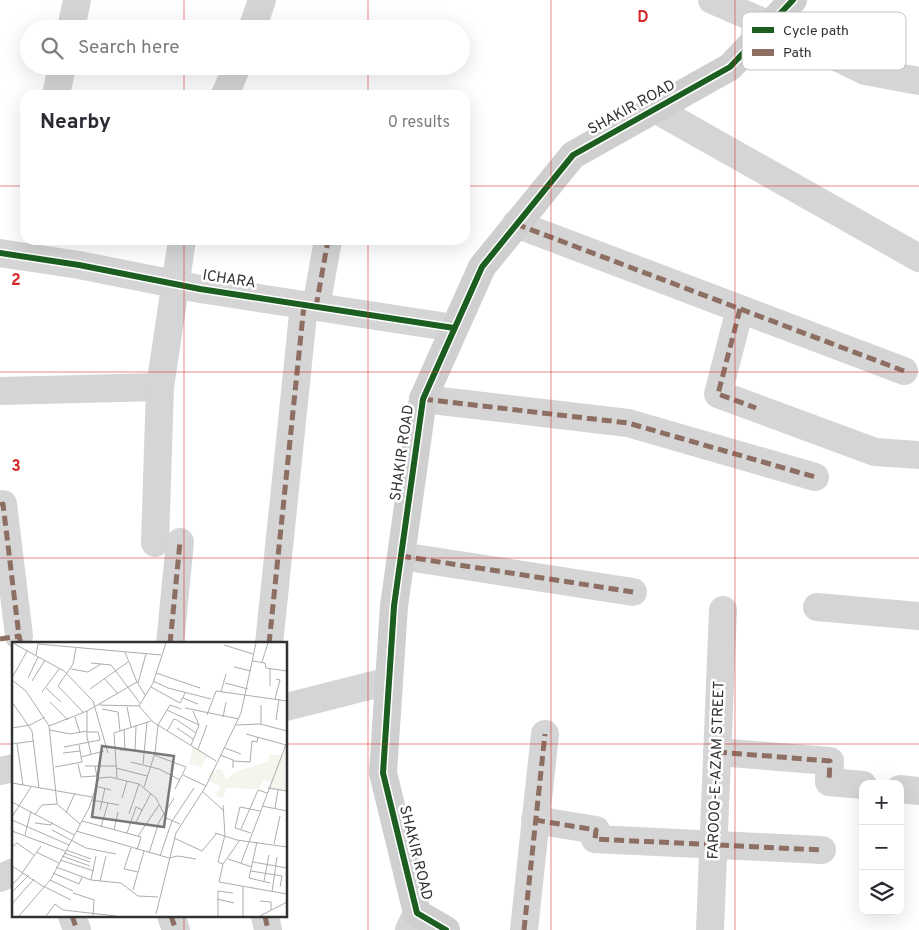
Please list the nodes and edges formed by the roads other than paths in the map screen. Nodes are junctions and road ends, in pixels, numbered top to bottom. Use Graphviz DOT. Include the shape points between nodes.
graph roads {
  1 [pos="77,0"];
  2 [pos="262,0"];
  3 [pos="712,0"];
  4 [pos="794,0"];
  5 [pos="782,12"];
  6 [pos="742,13"];
  7 [pos="73,20"];
  8 [pos="255,20"];
  9 [pos="742,54"];
  10 [pos="863,70"];
  11 [pos="60,75"];
  12 [pos="233,75"];
  13 [pos="919,81"];
  14 [pos="57,90"];
  15 [pos="227,90"];
  16 [pos="655,109"];
  17 [pos="516,224"];
  18 [pos="181,245"];
  19 [pos="327,245"];
  20 [pos="16,250"];
  21 [pos="919,258"];
  22 [pos="175,284"];
  23 [pos="310,306"];
  24 [pos="740,309"];
  25 [pos="454,328"];
  26 [pos="904,371"];
  27 [pos="160,387"];
  28 [pos="0,390"];
  29 [pos="423,399"];
  30 [pos="919,455"];
  31 [pos="815,476"];
  32 [pos="0,505"];
  33 [pos="401,556"];
  34 [pos="633,592"];
  35 [pos="817,607"];
  36 [pos="723,610"];
  37 [pos="919,616"];
  38 [pos="13,639"];
  39 [pos="170,642"];
  40 [pos="269,642"];
  41 [pos="389,681"];
  42 [pos="288,706"];
  43 [pos="545,734"];
  44 [pos="717,752"];
  45 [pos="859,785"];
  46 [pos="904,789"];
  47 [pos="919,791"];
  48 [pos="536,820"];
  49 [pos="714,843"];
  50 [pos="822,850"];
  51 [pos="12,873"];
  52 [pos="0,878"];
  53 [pos="73,918"];
  54 [pos="172,918"];
  55 [pos="413,921"];
  56 [pos="77,930"];
  57 [pos="176,930"];
  58 [pos="446,930"];
  59 [pos="524,930"];
  60 [pos="710,930"];
  1 -- 7 [label="street"];
  2 -- 8 [label="street"];
  3 -- 6 [label="street"];
  4 -- 5 [label="street, SHAKIR ROAD"];
  9 -- 16 [label="street, SHAKIR ROAD" via="730,67"];
  10 -- 13 [label="street"];
  11 -- 14 [label="street"];
  12 -- 15 [label="street"];
  16 -- 17 [label="street, SHAKIR ROAD" via="573,155"];
  16 -- 21 [label="street"];
  17 -- 24 [label="street"];
  17 -- 25 [label="street, SHAKIR ROAD" via="482,266"];
  18 -- 22 [label="street"];
  19 -- 23 [label="street"];
  20 -- 22 [label="street, ICHARA"];
  22 -- 23 [label="street, ICHARA"];
  22 -- 27 [label="street"];
  23 -- 25 [label="street, ICHARA"];
  23 -- 40 [label="street"];
  24 -- 26 [label="street"];
  24 -- 30 [label="street" via="718,394 875,452"];
  25 -- 29 [label="street, SHAKIR ROAD"];
  27 -- 28 [label="street"];
  27 -- 39 [label="street"];
  29 -- 31 [label="street" via="628,423"];
  29 -- 33 [label="street, SHAKIR ROAD"];
  32 -- 38 [label="street" via="3,504"];
  33 -- 34 [label="street"];
  33 -- 41 [label="street, SHAKIR ROAD"];
  35 -- 37 [label="street"];
  36 -- 44 [label="street, FAROOQ-E-AZAM STREET"];
  41 -- 42 [label="street"];
  41 -- 55 [label="street, SHAKIR ROAD" via="383,773"];
  43 -- 48 [label="street"];
  44 -- 45 [label="street" via="830,761 829,782"];
  44 -- 49 [label="street, FAROOQ-E-AZAM STREET"];
  46 -- 47 [label="street"];
  48 -- 49 [label="street" via="596,830 595,839"];
  48 -- 59 [label="street"];
  49 -- 50 [label="street"];
  49 -- 60 [label="street, FAROOQ-E-AZAM STREET"];
  51 -- 52 [label="street"];
  53 -- 56 [label="street"];
  54 -- 57 [label="street"];
  55 -- 58 [label="street, SHAKIR ROAD"];
}
